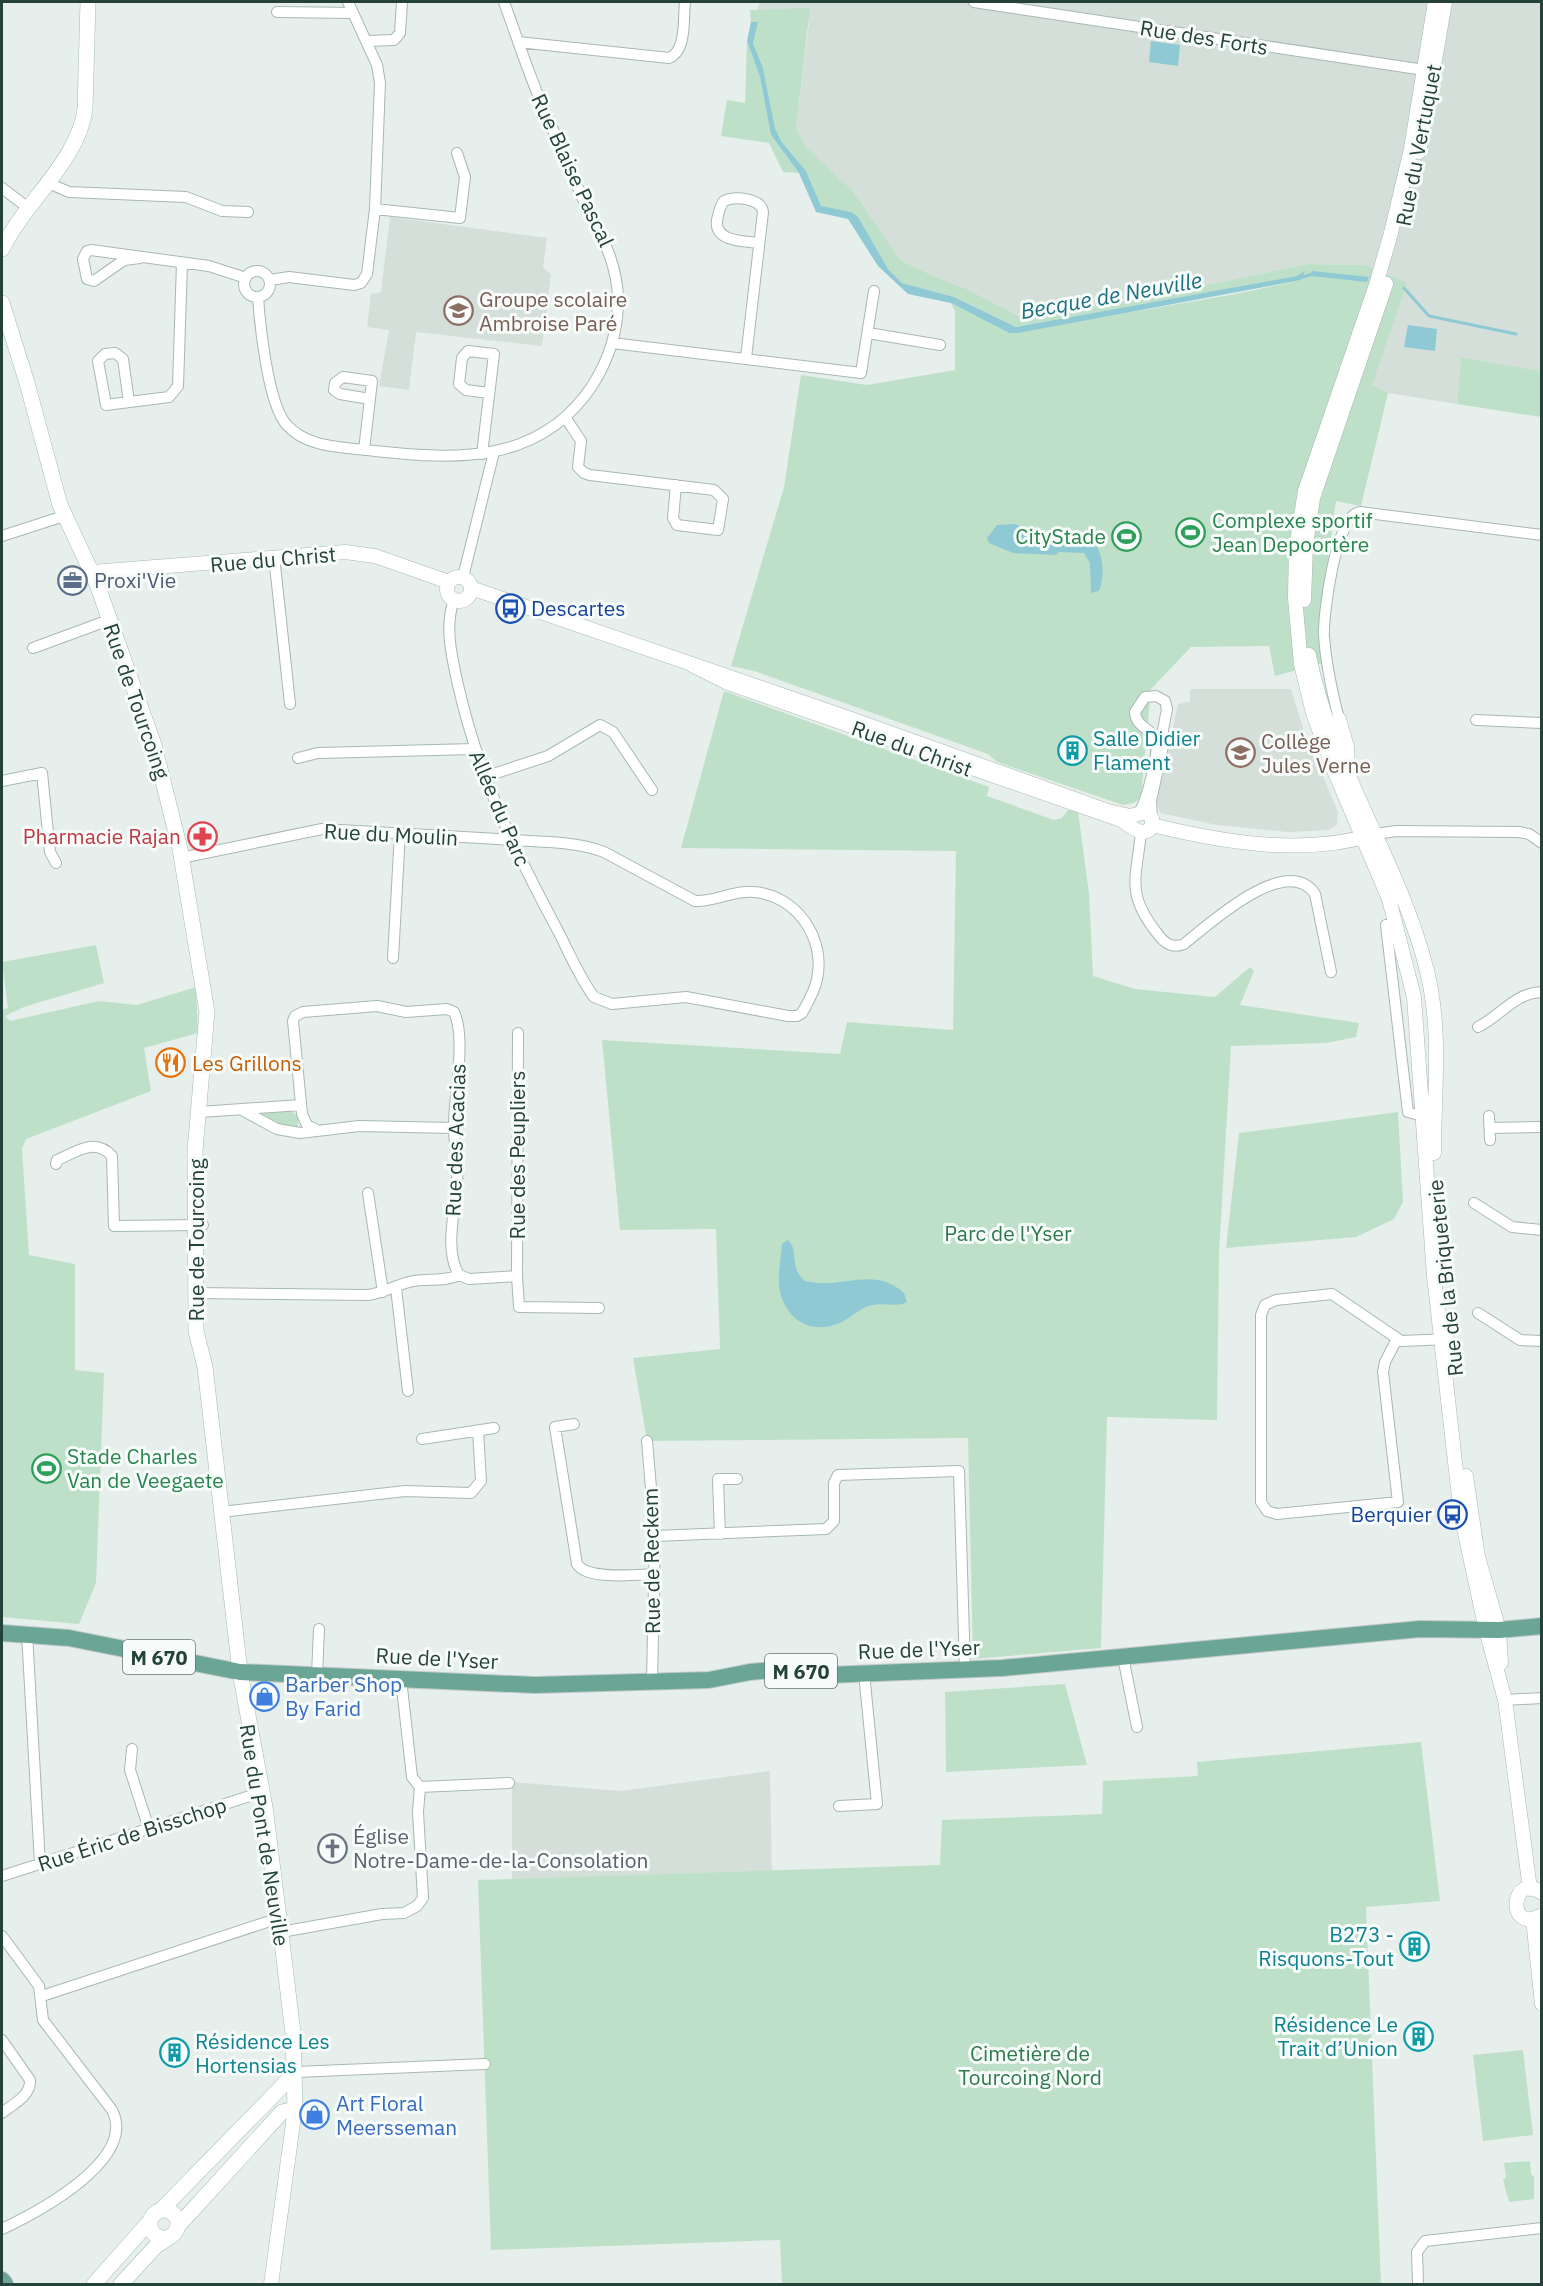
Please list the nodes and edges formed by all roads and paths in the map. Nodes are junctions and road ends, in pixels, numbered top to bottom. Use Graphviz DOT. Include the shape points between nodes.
graph roads {
  1 [pos="88,2"];
  2 [pos="348,2"];
  3 [pos="402,2"];
  4 [pos="504,2"];
  5 [pos="686,2"];
  6 [pos="974,2"];
  7 [pos="1435,2"];
  8 [pos="1445,2"];
  9 [pos="277,12"];
  10 [pos="353,13"];
  11 [pos="366,40"];
  12 [pos="518,42"];
  13 [pos="1429,71"];
  14 [pos="457,153"];
  15 [pos="46,182"];
  16 [pos="2,188"];
  17 [pos="27,207"];
  18 [pos="375,209"];
  19 [pos="248,212"];
  20 [pos="759,243"];
  21 [pos="2,249"];
  22 [pos="140,258"];
  23 [pos="182,263"];
  24 [pos="246,278"];
  25 [pos="270,280"];
  26 [pos="1381,286"];
  27 [pos="874,291"];
  28 [pos="258,297"];
  29 [pos="2,303"];
  30 [pos="868,333"];
  31 [pos="612,343"];
  32 [pos="940,345"];
  33 [pos="746,358"];
  34 [pos="489,393"];
  35 [pos="370,399"];
  36 [pos="129,402"];
  37 [pos="565,417"];
  38 [pos="364,450"];
  39 [pos="488,453"];
  40 [pos="676,485"];
  41 [pos="64,516"];
  42 [pos="1542,535"];
  43 [pos="2,536"];
  44 [pos="274,556"];
  45 [pos="92,572"];
  46 [pos="449,582"];
  47 [pos="467,583"];
  48 [pos="454,600"];
  49 [pos="109,620"];
  50 [pos="33,648"];
  51 [pos="1334,697"];
  52 [pos="290,704"];
  53 [pos="1316,706"];
  54 [pos="1338,718"];
  55 [pos="1476,720"];
  56 [pos="1542,723"];
  57 [pos="474,749"];
  58 [pos="298,758"];
  59 [pos="1348,774"];
  60 [pos="484,777"];
  61 [pos="2,781"];
  62 [pos="652,790"];
  63 [pos="1142,822"];
  64 [pos="400,832"];
  65 [pos="1370,836"];
  66 [pos="510,840"];
  67 [pos="1542,843"];
  68 [pos="181,858"];
  69 [pos="56,863"];
  70 [pos="1386,925"];
  71 [pos="393,958"];
  72 [pos="1330,972"];
  73 [pos="1542,992"];
  74 [pos="802,1013"];
  75 [pos="1479,1027"];
  76 [pos="518,1033"];
  77 [pos="1436,1100"];
  78 [pos="301,1105"];
  79 [pos="242,1110"];
  80 [pos="200,1112"];
  81 [pos="1423,1116"];
  82 [pos="1489,1116"];
  83 [pos="1542,1126"];
  84 [pos="454,1128"];
  85 [pos="1490,1128"];
  86 [pos="317,1130"];
  87 [pos="1490,1140"];
  88 [pos="1434,1150"];
  89 [pos="56,1164"];
  90 [pos="368,1192"];
  91 [pos="1474,1203"];
  92 [pos="200,1225"];
  93 [pos="1542,1230"];
  94 [pos="459,1275"];
  95 [pos="517,1276"];
  96 [pos="396,1288"];
  97 [pos="383,1292"];
  98 [pos="200,1293"];
  99 [pos="599,1308"];
  100 [pos="1478,1313"];
  101 [pos="1397,1339"];
  102 [pos="1445,1339"];
  103 [pos="1542,1341"];
  104 [pos="207,1386"];
  105 [pos="408,1392"];
  106 [pos="574,1424"];
  107 [pos="494,1428"];
  108 [pos="478,1431"];
  109 [pos="422,1439"];
  110 [pos="647,1441"];
  111 [pos="736,1479"];
  112 [pos="221,1512"];
  113 [pos="720,1534"];
  114 [pos="655,1536"];
  115 [pos="653,1574"];
  116 [pos="1542,1622"];
  117 [pos="1491,1624"];
  118 [pos="1542,1626"];
  119 [pos="319,1629"];
  120 [pos="2,1633"];
  121 [pos="27,1633"];
  122 [pos="1123,1657"];
  123 [pos="964,1670"];
  124 [pos="240,1672"];
  125 [pos="864,1673"];
  126 [pos="317,1675"];
  127 [pos="401,1679"];
  128 [pos="652,1682"];
  129 [pos="1504,1693"];
  130 [pos="1542,1698"];
  131 [pos="1137,1727"];
  132 [pos="132,1749"];
  133 [pos="509,1783"];
  134 [pos="420,1787"];
  135 [pos="262,1792"];
  136 [pos="839,1806"];
  137 [pos="149,1829"];
  138 [pos="40,1864"];
  139 [pos="2,1876"];
  140 [pos="1536,1891"];
  141 [pos="1537,1916"];
  142 [pos="280,1925"];
  143 [pos="2,1936"];
  144 [pos="42,1996"];
  145 [pos="1542,2004"];
  146 [pos="2,2040"];
  147 [pos="485,2064"];
  148 [pos="296,2072"];
  149 [pos="295,2109"];
  150 [pos="2,2113"];
  151 [pos="155,2216"];
  152 [pos="178,2226"];
  153 [pos="1542,2228"];
  154 [pos="2,2229"];
  155 [pos="168,2238"];
  156 [pos="2,2280"];
  157 [pos="5,2284"];
  158 [pos="94,2284"];
  159 [pos="120,2284"];
  160 [pos="271,2284"];
  161 [pos="1418,2284"];
  1 -- 15 [label="main road" via="83,120 73,145"];
  2 -- 10 [label="street"];
  3 -- 11 [label="street" via="400,33 394,40"];
  4 -- 12 [label="street, Rue Blaise Pascal"];
  5 -- 12 [label="street" via="680,45 669,58"];
  6 -- 13 [label="street, Rue des Forts"];
  7 -- 13 [label="street, Rue du Vertuquet"];
  8 -- 13 [label="street, Rue du Vertuquet"];
  9 -- 10 [label="street"];
  10 -- 11 [label="street"];
  11 -- 18 [label="street" via="377,65 381,91"];
  12 -- 31 [label="street, Rue Blaise Pascal" via="537,95 613,257 618,299"];
  13 -- 26 [label="street, Rue du Vertuquet" via="1414,175"];
  14 -- 18 [label="street" via="465,177 460,218"];
  15 -- 17 [label="main road"];
  15 -- 19 [label="street" via="69,192 186,197 222,211"];
  16 -- 17 [label="street"];
  17 -- 21 [label="main road"];
  18 -- 25 [label="street" via="367,274 361,282 289,277"];
  20 -- 20 [label="street" via="720,234 716,226 724,201 761,205"];
  20 -- 33 [label="street"];
  22 -- 22 [label="street" via="91,250 82,259 87,279 94,281 124,260"];
  22 -- 23 [label="street"];
  23 -- 24 [label="street" via="218,268"];
  23 -- 36 [label="street" via="176,391 169,397"];
  24 -- 25 [label="street" via="260,271"];
  24 -- 28 [label="street" via="246,291"];
  25 -- 28 [label="street" via="267,293"];
  26 -- 53 [label="street" via="1310,511 1304,609"];
  26 -- 53 [label="street" via="1317,451 1302,508 1295,598 1304,680"];
  27 -- 30 [label="street"];
  28 -- 38 [label="street, Rue Blaise Pascal" via="273,395 282,419 310,442"];
  29 -- 41 [label="main road, Rue de Tourcoing"];
  30 -- 32 [label="street"];
  30 -- 33 [label="street" via="861,373"];
  31 -- 33 [label="street"];
  31 -- 37 [label="street, Rue Blaise Pascal" via="596,380"];
  34 -- 34 [label="street" via="466,390 459,384 462,358 468,351 494,354"];
  34 -- 39 [label="street"];
  35 -- 38 [label="street"];
  36 -- 36 [label="street" via="123,359 105,354 98,362 106,405"];
  37 -- 39 [label="street, Rue Blaise Pascal" via="539,436"];
  37 -- 40 [label="street" via="581,441 578,467 584,473"];
  38 -- 39 [label="street, Rue Blaise Pascal" via="431,457"];
  39 -- 47 [label="street"];
  40 -- 40 [label="street" via="674,521 681,527 718,530 721,495 714,490"];
  41 -- 43 [label="street"];
  41 -- 45 [label="main road, Rue de Tourcoing"];
  42 -- 51 [label="street" via="1360,512 1348,519 1324,617"];
  44 -- 45 [label="street, Rue du Christ"];
  44 -- 46 [label="street, Rue du Christ" via="355,552"];
  44 -- 52 [label="street"];
  45 -- 49 [label="main road, Rue de Tourcoing"];
  46 -- 47 [label="street" via="455,577"];
  46 -- 48 [label="street" via="447,592"];
  47 -- 48 [label="street" via="466,598"];
  47 -- 63 [label="street, Rue du Christ"];
  48 -- 57 [label="street, Allée du Parc" via="449,622 452,652"];
  49 -- 50 [label="street"];
  49 -- 68 [label="main road, Rue de Tourcoing" via="160,762"];
  51 -- 53 [label="street"];
  51 -- 54 [label="street"];
  53 -- 59 [label="street"];
  53 -- 65 [label="street" via="1333,768"];
  54 -- 59 [label="street" via="1347,747"];
  55 -- 56 [label="street"];
  57 -- 58 [label="street" via="312,753"];
  57 -- 60 [label="street, Allée du Parc"];
  59 -- 65 [label="street"];
  60 -- 62 [label="street" via="548,756 600,725 613,732"];
  60 -- 66 [label="street, Allée du Parc"];
  61 -- 69 [label="street" via="42,773 50,852"];
  63 -- 63 [label="street" via="1150,805 1163,746 1167,709 1165,701 1156,696 1145,697 1135,712 1137,721 1154,735 1157,745"];
  63 -- 65 [label="street, Rue du Christ" via="1210,837 1286,845 1325,844"];
  63 -- 72 [label="street" via="1135,898 1165,942 1174,946 1184,944 1259,888 1298,882 1315,894"];
  64 -- 66 [label="street, Rue du Moulin"];
  64 -- 68 [label="street, Rue du Moulin" via="322,829"];
  64 -- 71 [label="street"];
  65 -- 67 [label="street" via="1396,831 1519,832"];
  65 -- 77 [label="street, Rue de la Briqueterie" via="1409,913 1428,974 1436,1029"];
  65 -- 81 [label="street, Rue de la Briqueterie" via="1409,973"];
  66 -- 74 [label="street, Allée du Parc" via="588,988 600,1001 612,1004 678,996 788,1016"];
  66 -- 74 [label="street, Rue du Moulin" via="604,852 695,901 748,892 765,894 788,905 809,927 819,956 817,980"];
  68 -- 80 [label="main road, Rue de Tourcoing" via="207,1012"];
  70 -- 81 [label="street" via="1408,1112"];
  73 -- 75 [label="street" via="1524,993"];
  76 -- 95 [label="street, Rue des Peupliers"];
  77 -- 81 [label="street"];
  77 -- 88 [label="street, Rue de la Briqueterie"];
  78 -- 79 [label="street"];
  78 -- 84 [label="street, Rue des Acacias" via="292,1021 298,1014 377,1006 406,1012 447,1009 456,1017 459,1060"];
  78 -- 86 [label="street" via="304,1122"];
  79 -- 80 [label="street"];
  79 -- 86 [label="street" via="281,1130"];
  80 -- 92 [label="main road, Rue de Tourcoing" via="204,1155"];
  81 -- 88 [label="street" via="1429,1123"];
  81 -- 102 [label="street, Rue de la Briqueterie"];
  82 -- 85 [label="street"];
  83 -- 85 [label="street"];
  84 -- 86 [label="street" via="359,1126"];
  84 -- 94 [label="street, Rue des Acacias" via="458,1175 453,1244"];
  85 -- 87 [label="street"];
  88 -- 102 [label="street, Rue de la Briqueterie"];
  89 -- 92 [label="street" via="57,1160 89,1146 101,1147 112,1155 114,1226"];
  90 -- 97 [label="street"];
  91 -- 93 [label="street" via="1512,1227"];
  92 -- 98 [label="main road, Rue de Tourcoing"];
  94 -- 95 [label="street" via="469,1279"];
  94 -- 96 [label="street" via="446,1280 413,1281"];
  95 -- 99 [label="street, Rue des Peupliers" via="519,1307"];
  96 -- 97 [label="street"];
  96 -- 105 [label="street"];
  97 -- 98 [label="street"];
  98 -- 104 [label="main road, Rue de Tourcoing"];
  100 -- 103 [label="street" via="1521,1340"];
  101 -- 101 [label="street" via="1332,1294 1276,1300 1265,1305 1261,1315 1261,1502 1267,1511 1277,1514 1398,1502 1383,1372"];
  101 -- 102 [label="street"];
  102 -- 117 [label="street, Rue de la Briqueterie" via="1473,1532"];
  104 -- 112 [label="main road, Rue du Pont de Neuville"];
  106 -- 115 [label="street" via="555,1427 577,1564 593,1574"];
  107 -- 108 [label="street"];
  108 -- 109 [label="street"];
  108 -- 112 [label="street" via="482,1476 471,1493 405,1491"];
  110 -- 114 [label="street, Rue de Reckem"];
  111 -- 113 [label="street" via="718,1479"];
  112 -- 124 [label="main road, Rue du Pont de Neuville"];
  113 -- 114 [label="street"];
  113 -- 123 [label="street" via="828,1528 834,1518 834,1480 840,1474 959,1471"];
  114 -- 115 [label="street, Rue de Reckem"];
  115 -- 128 [label="street, Rue de Reckem"];
  116 -- 117 [label="main road, Rue de l'Yser / M 670"];
  117 -- 118 [label="main road, Rue de l'Yser / M 670"];
  117 -- 122 [label="main road, Rue de l'Yser / M 670"];
  117 -- 129 [label="street, Rue de la Briqueterie"];
  119 -- 126 [label="street"];
  120 -- 121 [label="main road, M 670"];
  121 -- 124 [label="main road, M 670"];
  121 -- 138 [label="street"];
  122 -- 123 [label="main road, Rue de l'Yser / M 670"];
  122 -- 131 [label="street"];
  123 -- 125 [label="main road, Rue de l'Yser / M 670"];
  124 -- 126 [label="main road, Rue de l'Yser / M 670"];
  124 -- 135 [label="main road, Rue du Pont de Neuville"];
  125 -- 128 [label="main road, Rue de l'Yser / M 670" via="828,1675 785,1669 709,1680"];
  125 -- 136 [label="street" via="877,1804"];
  126 -- 127 [label="main road, Rue de l'Yser / M 670"];
  127 -- 128 [label="main road, Rue de l'Yser / M 670" via="535,1685"];
  127 -- 134 [label="street" via="412,1777"];
  129 -- 130 [label="street"];
  129 -- 140 [label="street, Rue de la Briqueterie"];
  132 -- 137 [label="street" via="131,1776"];
  133 -- 134 [label="street"];
  134 -- 142 [label="street" via="418,1816 425,1890 421,1903 400,1914"];
  135 -- 137 [label="street, Rue Éric de Bisschop"];
  135 -- 142 [label="main road, Rue du Pont de Neuville"];
  137 -- 138 [label="street, Rue Éric de Bisschop"];
  138 -- 139 [label="street, Rue Éric de Bisschop"];
  140 -- 141 [label="street" via="1519,1894 1516,1905 1522,1916"];
  141 -- 145 [label="street"];
  142 -- 144 [label="street"];
  142 -- 148 [label="main road, Rue du Pont de Neuville"];
  143 -- 144 [label="street"];
  144 -- 154 [label="street" via="43,2020 112,2110 116,2129 104,2157 82,2181 39,2211"];
  146 -- 150 [label="street" via="31,2086"];
  147 -- 148 [label="street"];
  148 -- 149 [label="main road, Rue du Pont de Neuville"];
  148 -- 151 [label="main road"];
  149 -- 152 [label="main road" via="282,2112"];
  149 -- 160 [label="street, Rue du Pont de Neuville"];
  151 -- 152 [label="main road" via="172,2213"];
  151 -- 155 [label="main road" via="154,2234"];
  151 -- 158 [label="main road"];
  152 -- 155 [label="main road"];
  153 -- 161 [label="street" via="1425,2241 1417,2252"];
  155 -- 159 [label="main road"];
  156 -- 157 [label="main road"];
}
